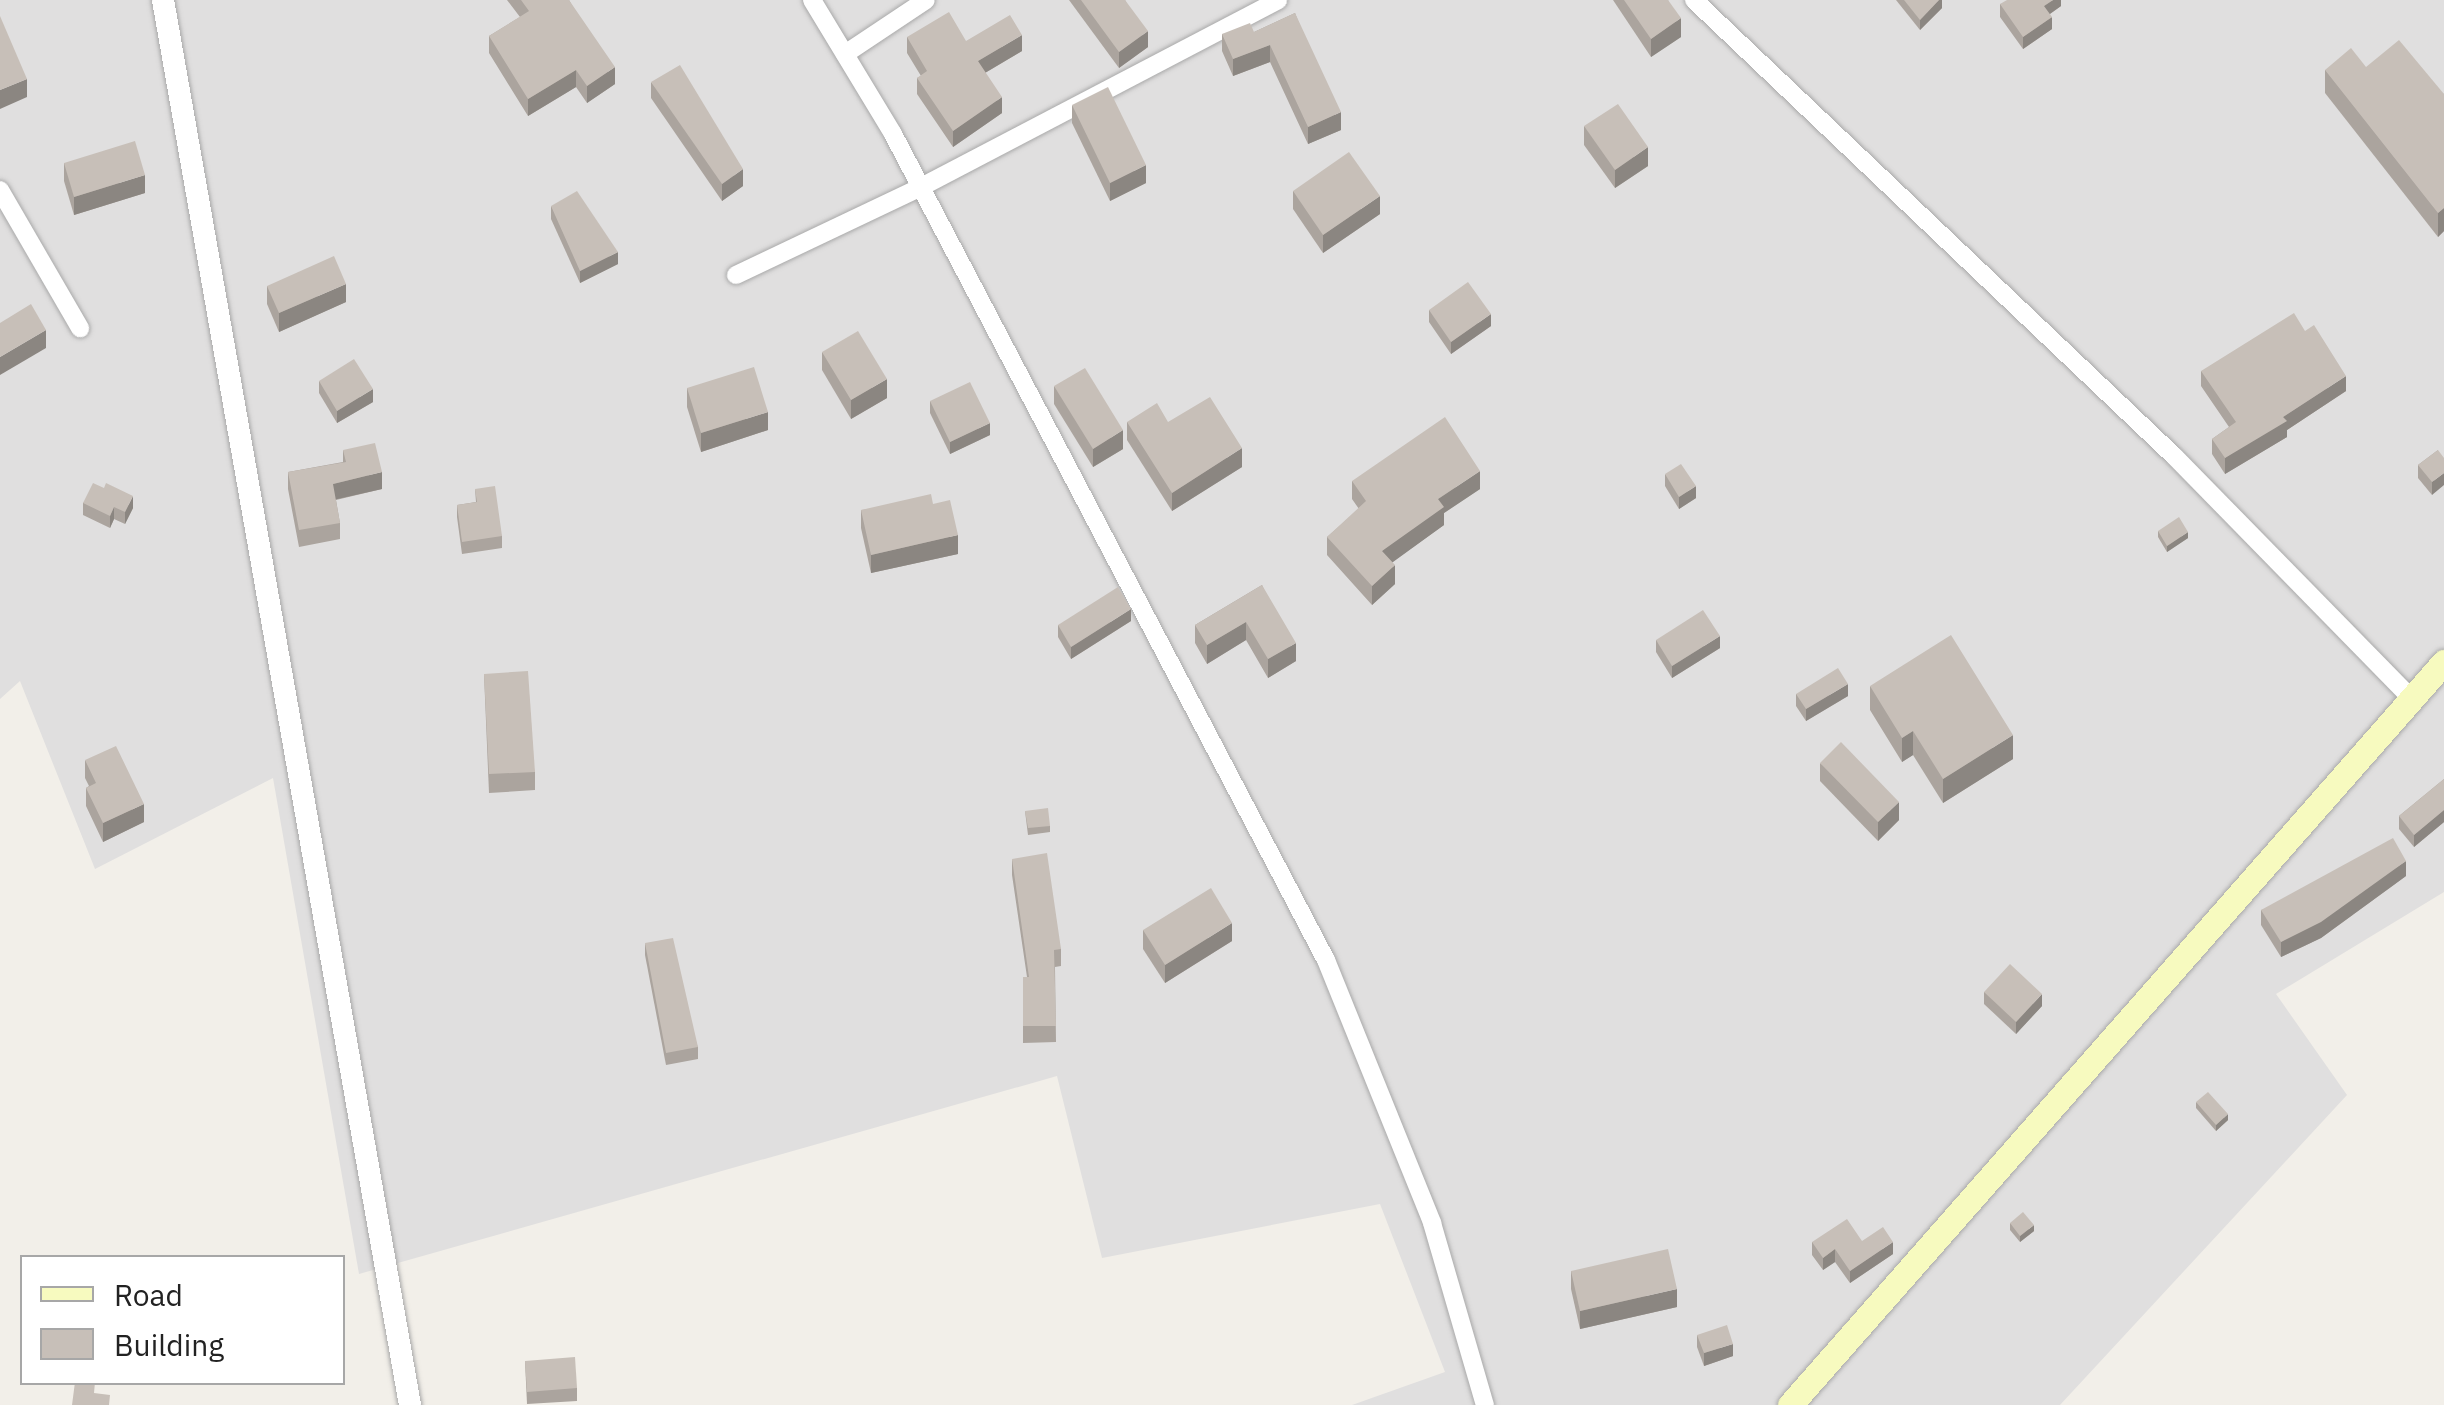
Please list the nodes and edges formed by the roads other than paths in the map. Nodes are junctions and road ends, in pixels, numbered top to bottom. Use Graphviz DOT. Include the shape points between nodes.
graph roads {
  1 [pos="163,0"];
  2 [pos="812,0"];
  3 [pos="926,0"];
  4 [pos="1278,0"];
  5 [pos="1694,0"];
  6 [pos="845,54"];
  7 [pos="921,187"];
  8 [pos="0,190"];
  9 [pos="736,275"];
  10 [pos="80,328"];
  11 [pos="2444,662"];
  12 [pos="2412,698"];
  13 [pos="410,1405"];
  14 [pos="1484,1405"];
  15 [pos="1790,1405"];
  1 -- 13 [label="street"];
  2 -- 6 [label="street"];
  3 -- 6 [label="street"];
  4 -- 7 [label="street"];
  5 -- 12 [label="street" via="2175,457"];
  6 -- 7 [label="street"];
  7 -- 9 [label="street"];
  7 -- 14 [label="street" via="1326,960 1432,1223"];
  8 -- 10 [label="street"];
  11 -- 12 [label="main road"];
  12 -- 15 [label="main road"];
}
